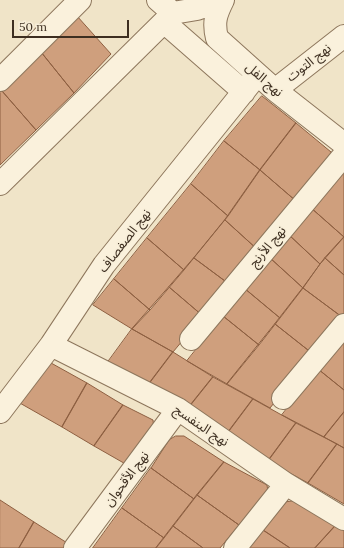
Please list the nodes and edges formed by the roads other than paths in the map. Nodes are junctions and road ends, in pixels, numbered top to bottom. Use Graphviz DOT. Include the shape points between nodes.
graph roads {
  1 [pos="80,0"];
  2 [pos="222,0"];
  3 [pos="165,12"];
  4 [pos="344,36"];
  5 [pos="257,75"];
  6 [pos="0,80"];
  7 [pos="275,90"];
  8 [pos="244,92"];
  9 [pos="344,144"];
  10 [pos="344,155"];
  11 [pos="0,184"];
  12 [pos="344,325"];
  13 [pos="191,339"];
  14 [pos="51,345"];
  15 [pos="283,398"];
  16 [pos="178,410"];
  17 [pos="0,412"];
  18 [pos="286,484"];
  19 [pos="344,519"];
  20 [pos="75,548"];
  21 [pos="235,548"];
  1 -- 6 [label="street"];
  2 -- 3 [label="street" via="197,9"];
  2 -- 5 [label="street, نهج الفل" via="215,15 217,38"];
  3 -- 8 [label="street"];
  3 -- 11 [label="street"];
  4 -- 7 [label="street, نهج التوت"];
  5 -- 7 [label="street, نهج الفل"];
  5 -- 8 [label="street, نهج الصفصاف"];
  7 -- 9 [label="street, نهج الفل"];
  8 -- 14 [label="street, نهج الصفصاف" via="104,265"];
  10 -- 13 [label="street, نهج الأرنج"];
  12 -- 15 [label="street"];
  14 -- 16 [label="street, نهج البنفسج"];
  14 -- 17 [label="street, نهج الصفصاف"];
  16 -- 18 [label="street, نهج البنفسج"];
  16 -- 20 [label="street, نهج الأقحوان"];
  18 -- 19 [label="street, نهج البنفسج"];
  18 -- 21 [label="street"];
}
